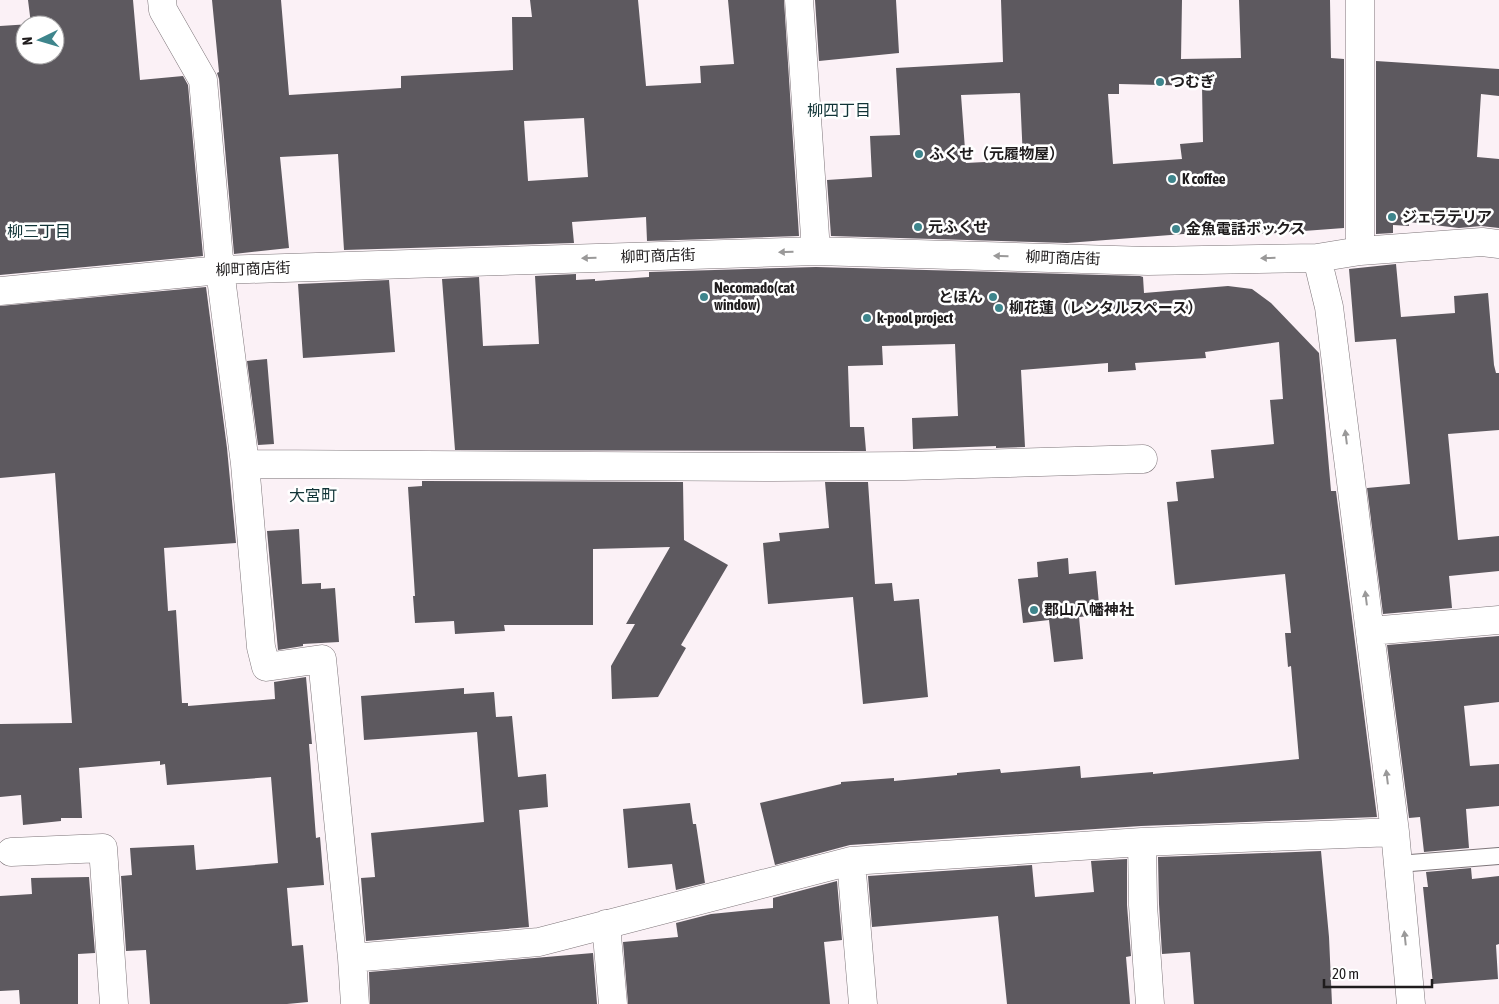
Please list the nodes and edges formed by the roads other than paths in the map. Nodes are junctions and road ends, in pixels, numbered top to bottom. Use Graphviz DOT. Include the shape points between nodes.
graph roads {
  1 [pos="162,0"];
  2 [pos="799,0"];
  3 [pos="1360,0"];
  4 [pos="1499,244"];
  5 [pos="816,251"];
  6 [pos="1360,251"];
  7 [pos="1317,258"];
  8 [pos="220,270"];
  9 [pos="0,291"];
  10 [pos="1144,459"];
  11 [pos="245,464"];
  12 [pos="1499,620"];
  13 [pos="1370,631"];
  14 [pos="1395,832"];
  15 [pos="1142,842"];
  16 [pos="11,852"];
  17 [pos="1499,856"];
  18 [pos="851,861"];
  19 [pos="1398,864"];
  20 [pos="606,924"];
  21 [pos="352,958"];
  22 [pos="114,1004"];
  23 [pos="355,1004"];
  24 [pos="613,1004"];
  25 [pos="862,1004"];
  26 [pos="1150,1004"];
  27 [pos="1411,1004"];
  1 -- 8 [label="street" via="163,10 203,80"];
  2 -- 5 [label="street"];
  3 -- 6 [label="street"];
  4 -- 6 [label="street, 柳町商店街" via="1482,242"];
  7 -- 5 [label="street, 柳町商店街, one-way" via="1148,260"];
  5 -- 8 [label="street, 柳町商店街, one-way"];
  6 -- 7 [label="street, 柳町商店街"];
  13 -- 7 [label="street, one-way" via="1329,307"];
  8 -- 9 [label="street, 柳町商店街"];
  8 -- 11 [label="street"];
  10 -- 11 [label="street" via="774,467"];
  11 -- 21 [label="street" via="261,647 266,667 322,659"];
  12 -- 13 [label="street"];
  14 -- 13 [label="street, one-way"];
  14 -- 15 [label="street"];
  14 -- 19 [label="street"];
  15 -- 18 [label="street"];
  15 -- 26 [label="street" via="1142,906"];
  16 -- 22 [label="street" via="103,848"];
  17 -- 19 [label="lane"];
  18 -- 20 [label="street"];
  18 -- 25 [label="street"];
  27 -- 19 [label="street, one-way"];
  20 -- 21 [label="street" via="539,942"];
  20 -- 24 [label="street"];
  21 -- 23 [label="street"];
}
